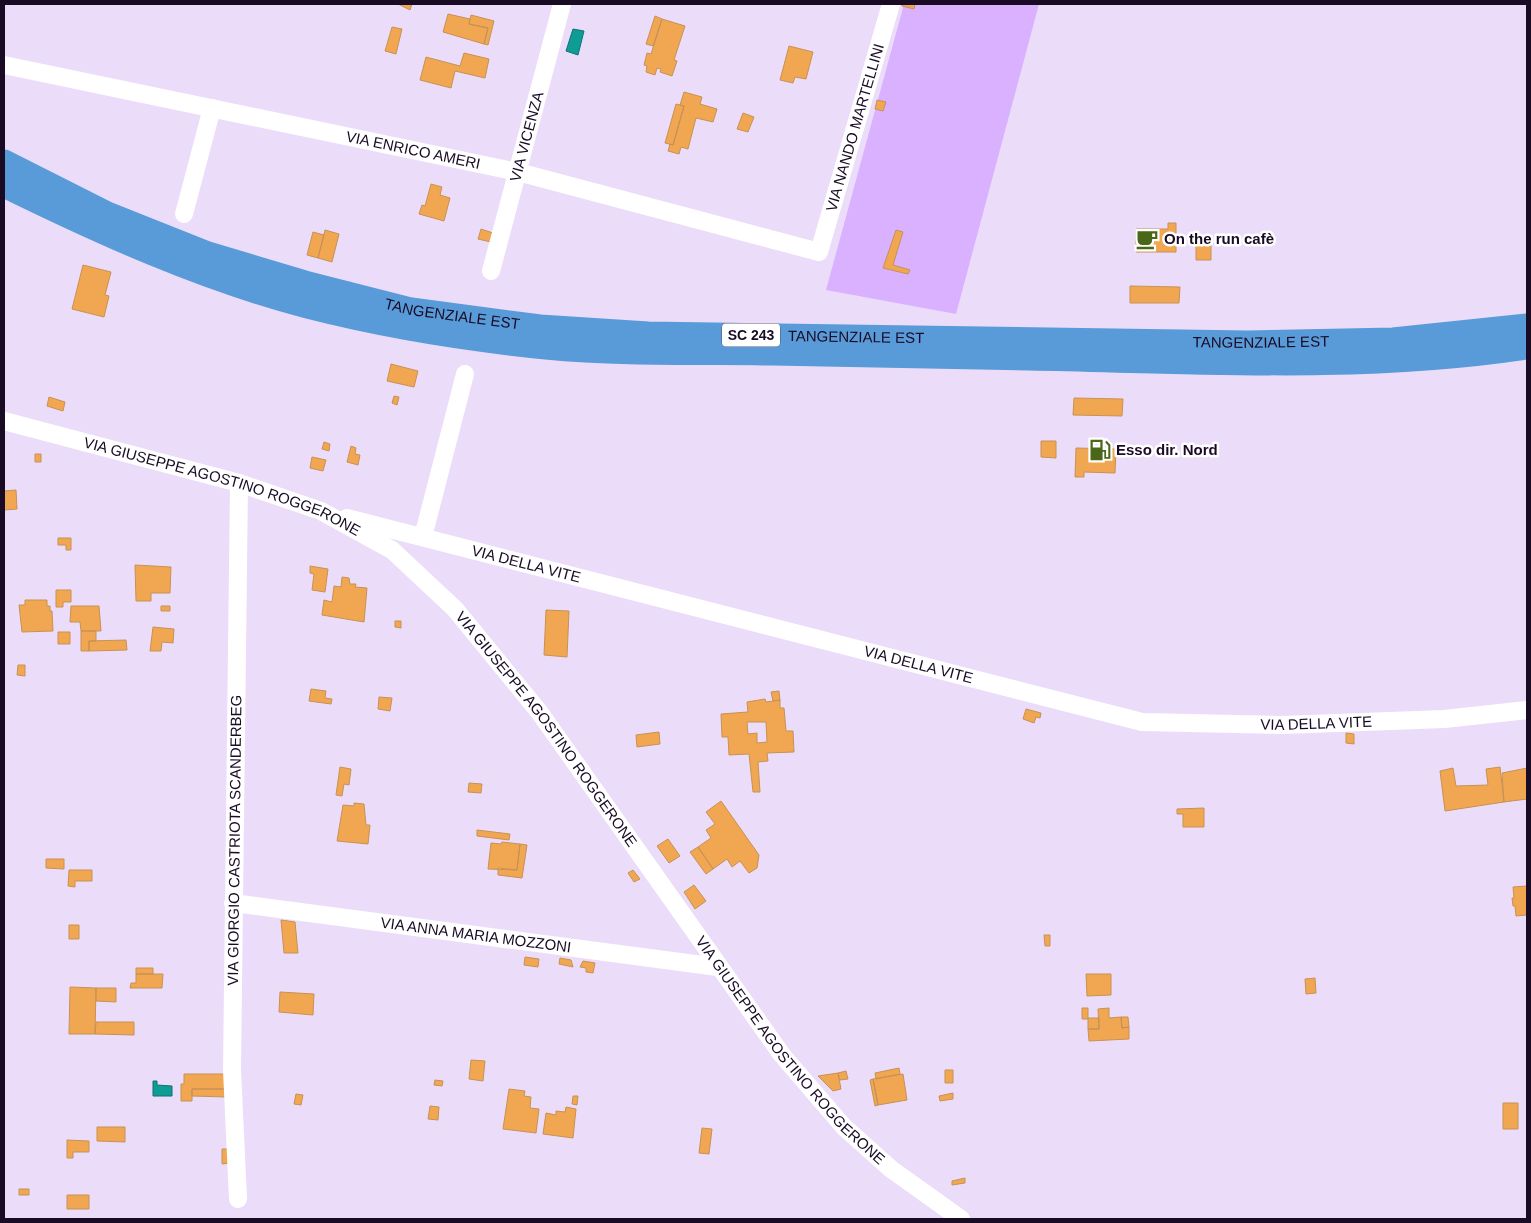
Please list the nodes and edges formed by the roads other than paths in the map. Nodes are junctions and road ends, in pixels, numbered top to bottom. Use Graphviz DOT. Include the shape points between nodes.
graph roads {
  1 [pos="562,4"];
  2 [pos="891,4"];
  3 [pos="4,65"];
  4 [pos="212,108"];
  5 [pos="4,162"];
  6 [pos="518,172"];
  7 [pos="4,185"];
  8 [pos="184,214"];
  9 [pos="819,252"];
  10 [pos="492,271"];
  11 [pos="1527,326"];
  12 [pos="1527,347"];
  13 [pos="465,374"];
  14 [pos="4,421"];
  15 [pos="239,483"];
  16 [pos="322,511"];
  17 [pos="423,537"];
  18 [pos="1527,710"];
  19 [pos="233,903"];
  20 [pos="718,967"];
  21 [pos="238,1198"];
  22 [pos="961,1219"];
  1 -- 6 [label="street, VIA VICENZA"];
  2 -- 9 [label="street, VIA NANDO MARTELLINI"];
  3 -- 4 [label="street, VIA ENRICO AMERI"];
  4 -- 6 [label="street, VIA ENRICO AMERI"];
  4 -- 8 [label="street"];
  5 -- 11 [label="highway, TANGENZIALE EST / SC 243" via="105,213 217,256 305,284 412,310 540,327 648,334 1248,343 1393,340"];
  6 -- 9 [label="street, VIA ENRICO AMERI"];
  6 -- 10 [label="street, VIA VICENZA"];
  7 -- 12 [label="highway, TANGENZIALE EST / SC 243" via="106,235 177,263 307,306 418,330 547,347 1238,361 1357,361"];
  13 -- 17 [label="street"];
  14 -- 15 [label="street, VIA GIUSEPPE AGOSTINO ROGGERONE"];
  15 -- 16 [label="street, VIA GIUSEPPE AGOSTINO ROGGERONE"];
  15 -- 19 [label="street, VIA GIORGIO CASTRIOTA SCANDERBEG"];
  16 -- 17 [label="street, VIA DELLA VITE"];
  16 -- 20 [label="street, VIA GIUSEPPE AGOSTINO ROGGERONE" via="392,550 455,609 540,713"];
  17 -- 18 [label="street, VIA DELLA VITE" via="1142,722 1292,724 1444,719"];
  19 -- 20 [label="street, VIA ANNA MARIA MOZZONI"];
  19 -- 21 [label="street, VIA GIORGIO CASTRIOTA SCANDERBEG" via="232,1070"];
  20 -- 22 [label="street, VIA GIUSEPPE AGOSTINO ROGGERONE" via="782,1055 844,1127 891,1169"];
}
